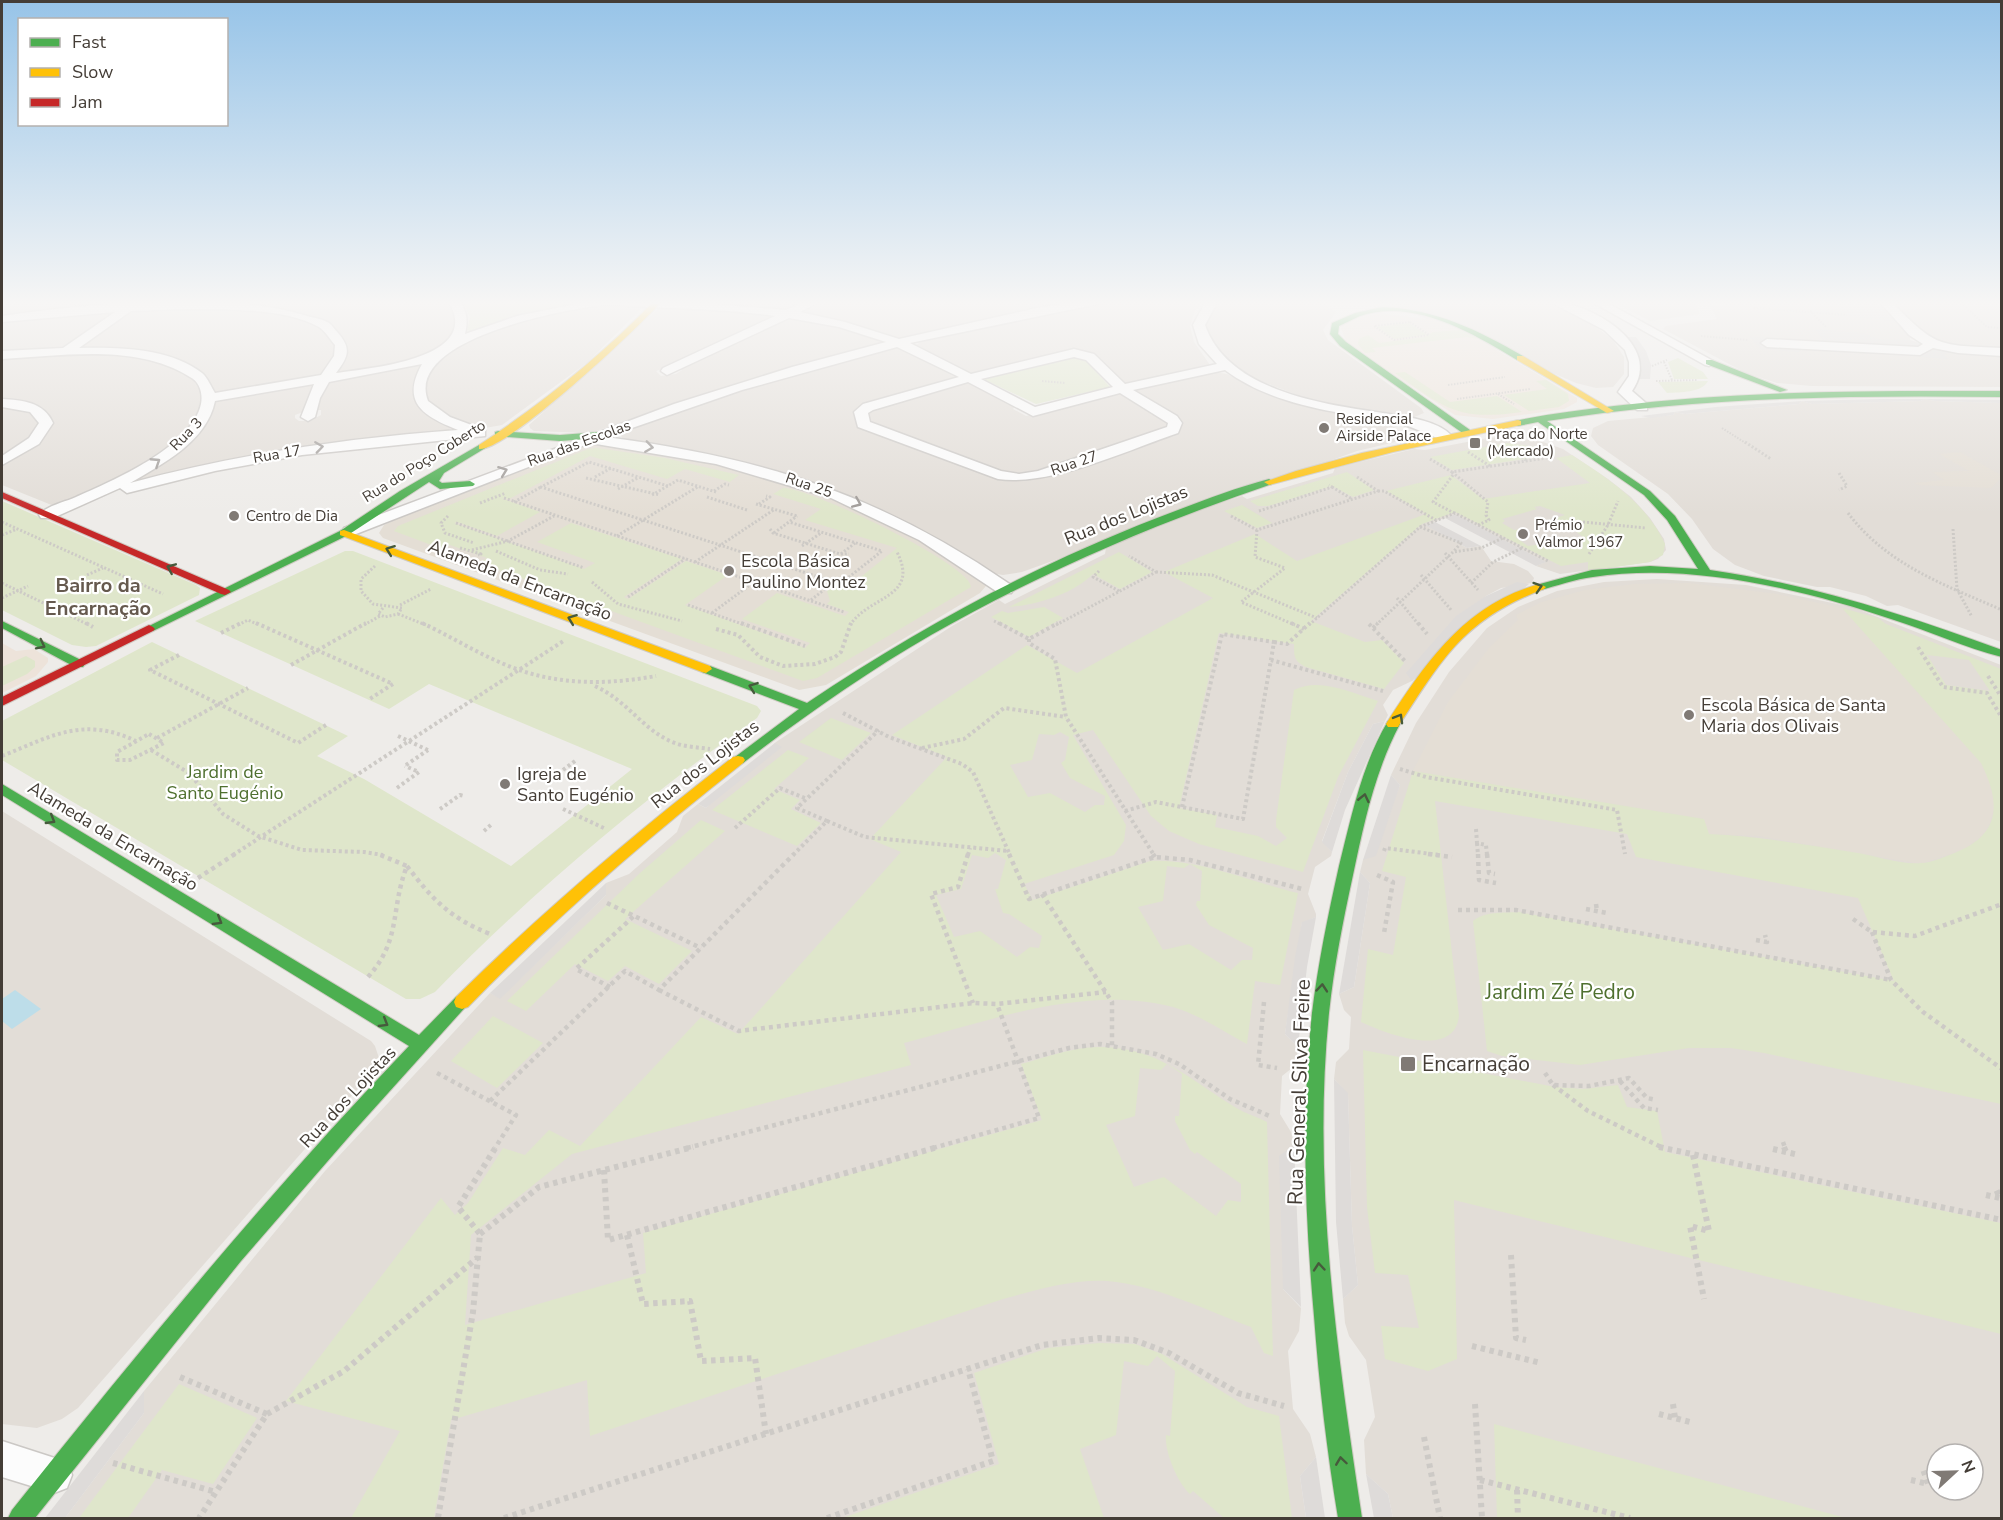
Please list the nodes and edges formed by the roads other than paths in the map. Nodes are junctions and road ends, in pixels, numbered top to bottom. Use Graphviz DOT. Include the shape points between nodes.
graph roads {
  1 [pos="188,372"];
  2 [pos="329,372"];
  3 [pos="358,372"];
  4 [pos="423,372"];
  5 [pos="583,372"];
  6 [pos="793,372"];
  7 [pos="955,372"];
  8 [pos="991,372"];
  9 [pos="1106,372"];
  10 [pos="1199,372"];
  11 [pos="1237,372"];
  12 [pos="1383,372"];
  13 [pos="1543,372"];
  14 [pos="1635,372"];
  15 [pos="1715,372"];
  16 [pos="1735,372"];
  17 [pos="324,378"];
  18 [pos="967,378"];
  19 [pos="1122,388"];
  20 [pos="1795,394"];
  21 [pos="2001,394"];
  22 [pos="209,398"];
  23 [pos="1735,398"];
  24 [pos="2,403"];
  25 [pos="1642,407"];
  26 [pos="1610,411"];
  27 [pos="308,417"];
  28 [pos="1541,421"];
  29 [pos="1467,432"];
  30 [pos="480,434"];
  31 [pos="498,434"];
  32 [pos="1445,436"];
  33 [pos="534,437"];
  34 [pos="594,437"];
  35 [pos="536,458"];
  36 [pos="2,461"];
  37 [pos="440,472"];
  38 [pos="470,484"];
  39 [pos="2,495"];
  40 [pos="78,502"];
  41 [pos="47,515"];
  42 [pos="344,533"];
  43 [pos="1706,573"];
  44 [pos="1005,589"];
  45 [pos="225,592"];
  46 [pos="2,624"];
  47 [pos="2001,654"];
  48 [pos="79,664"];
  49 [pos="2,702"];
  50 [pos="808,708"];
  51 [pos="2,789"];
  52 [pos="421,1045"];
  53 [pos="2,1459"];
  54 [pos="54,1475"];
  55 [pos="20,1518"];
  56 [pos="1350,1518"];
  1 -- 22 [label="street, Rua 3" via="200,378"];
  2 -- 17 [label="street"];
  3 -- 17 [label="street"];
  4 -- 30 [label="street" via="419,396 430,411"];
  5 -- 31 [label="street, Rua do Poço Coberto"];
  6 -- 34 [label="street, Rua das Escolas"];
  7 -- 18 [label="street"];
  8 -- 18 [label="street, Rua 27"];
  9 -- 19 [label="street, Rua 27"];
  10 -- 19 [label="street"];
  11 -- 32 [label="street" via="1301,400 1421,424"];
  12 -- 29 [label="street"];
  13 -- 26 [label="street"];
  14 -- 25 [label="street" via="1625,392"];
  15 -- 23 [label="street"];
  16 -- 20 [label="street"];
  17 -- 22 [label="street"];
  17 -- 27 [label="street"];
  18 -- 19 [label="street" via="1033,412"];
  18 -- 19 [label="street, Rua 27" via="868,407 861,412 863,424 998,475 1026,478 1173,430 1172,419"];
  20 -- 21 [label="street, Rua dos Lojistas"];
  20 -- 23 [label="street, Rua dos Lojistas"];
  40 -- 22 [label="street, Rua 3, one-way" via="137,473 180,444 201,422"];
  23 -- 25 [label="street, Rua dos Lojistas"];
  24 -- 36 [label="street" via="32,408 40,412 46,423 30,444"];
  25 -- 26 [label="street, Rua dos Lojistas"];
  26 -- 28 [label="street, Rua dos Lojistas"];
  28 -- 29 [label="street, Rua dos Lojistas"];
  28 -- 43 [label="street" via="1647,493 1671,519"];
  29 -- 32 [label="street, Rua dos Lojistas"];
  30 -- 31 [label="street, Rua 17"];
  40 -- 30 [label="street, Rua 17, one-way" via="195,470 283,453 385,439"];
  31 -- 33 [label="street"];
  31 -- 37 [label="street, Rua do Poço Coberto"];
  32 -- 44 [label="street, Rua dos Lojistas" via="1313,468 1217,498 1096,545"];
  33 -- 34 [label="street"];
  33 -- 35 [label="street" via="547,447"];
  34 -- 35 [label="street, Rua das Escolas"];
  34 -- 44 [label="street, Rua 25, one-way" via="696,455 810,485 915,530"];
  38 -- 35 [label="street, Rua das Escolas, one-way"];
  37 -- 38 [label="street" via="434,482 440,486"];
  37 -- 42 [label="street, Rua do Poço Coberto" via="380,506"];
  38 -- 42 [label="street, Rua das Escolas"];
  39 -- 41 [label="street"];
  40 -- 41 [label="street, Rua 3"];
  45 -- 41 [label="street, one-way"];
  42 -- 45 [label="street"];
  50 -- 42 [label="street, Alameda da Encarnação, one-way"];
  43 -- 47 [label="street, Rua General Silva Freire" via="1814,592 1903,617"];
  56 -- 43 [label="street, Rua General Silva Freire, one-way" via="1327,1352 1315,1219 1316,1081 1324,970 1334,913 1376,762 1402,713 1434,666 1473,622 1503,601 1571,578 1622,572"];
  44 -- 50 [label="street, Rua dos Lojistas" via="889,655"];
  45 -- 48 [label="street"];
  46 -- 48 [label="street, one-way"];
  48 -- 49 [label="street"];
  50 -- 52 [label="street, Rua dos Lojistas" via="722,771 627,849"];
  51 -- 52 [label="street, Alameda da Encarnação, one-way"];
  52 -- 54 [label="street, Rua dos Lojistas" via="232,1254"];
  53 -- 54 [label="street"];
  54 -- 55 [label="street, Rua dos Lojistas"];
}
